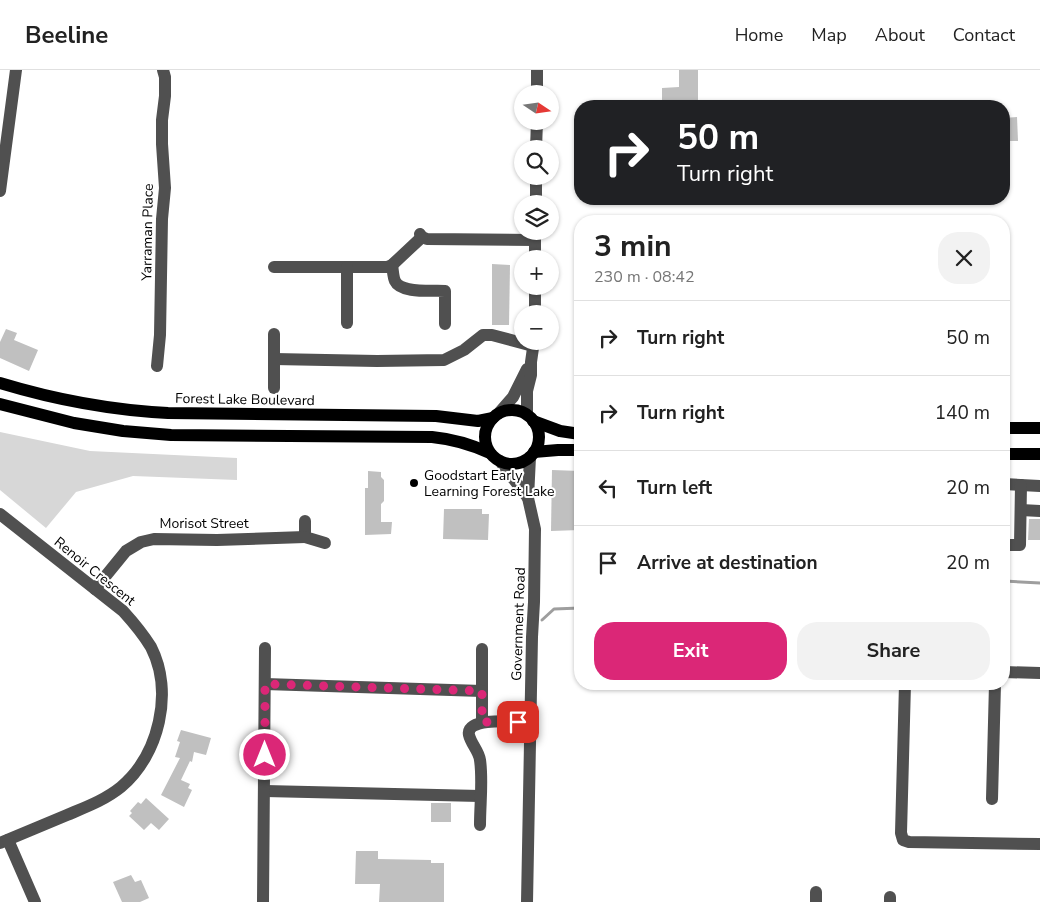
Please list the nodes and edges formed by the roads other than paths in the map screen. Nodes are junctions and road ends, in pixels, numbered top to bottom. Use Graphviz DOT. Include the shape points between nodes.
graph roads {
  1 [pos="16,70"];
  2 [pos="163,70"];
  3 [pos="537,70"];
  4 [pos="537,85"];
  5 [pos="0,191"];
  6 [pos="514,236"];
  7 [pos="392,265"];
  8 [pos="274,267"];
  9 [pos="347,267"];
  10 [pos="346,323"];
  11 [pos="445,324"];
  12 [pos="274,334"];
  13 [pos="514,340"];
  14 [pos="533,350"];
  15 [pos="274,359"];
  16 [pos="530,362"];
  17 [pos="157,366"];
  18 [pos="0,383"];
  19 [pos="274,388"];
  20 [pos="0,404"];
  21 [pos="496,416"];
  22 [pos="530,418"];
  23 [pos="1010,428"];
  24 [pos="1040,428"];
  25 [pos="574,433"];
  26 [pos="574,450"];
  27 [pos="490,453"];
  28 [pos="1010,454"];
  29 [pos="1040,454"];
  30 [pos="532,455"];
  31 [pos="500,462"];
  32 [pos="1010,484"];
  33 [pos="1022,485"];
  34 [pos="1040,486"];
  35 [pos="528,498"];
  36 [pos="1021,510"];
  37 [pos="1040,511"];
  38 [pos="0,514"];
  39 [pos="305,521"];
  40 [pos="305,537"];
  41 [pos="325,543"];
  42 [pos="1010,545"];
  43 [pos="95,589"];
  44 [pos="265,648"];
  45 [pos="482,649"];
  46 [pos="1010,672"];
  47 [pos="1040,673"];
  48 [pos="265,684"];
  49 [pos="905,690"];
  50 [pos="995,690"];
  51 [pos="482,691"];
  52 [pos="482,722"];
  53 [pos="530,722"];
  54 [pos="265,791"];
  55 [pos="480,796"];
  56 [pos="992,799"];
  57 [pos="480,825"];
  58 [pos="4,841"];
  59 [pos="1040,844"];
  60 [pos="35,902"];
  61 [pos="263,902"];
  62 [pos="527,902"];
  1 -- 5 [label="street"];
  2 -- 17 [label="street, Yarraman Place" via="162,144 166,188"];
  3 -- 4 [label="street"];
  6 -- 7 [label="street" via="421,236"];
  7 -- 9 [label="street"];
  7 -- 11 [label="street" via="395,281 406,290 445,291"];
  8 -- 9 [label="street"];
  9 -- 10 [label="street"];
  12 -- 15 [label="street"];
  13 -- 15 [label="street" via="482,335 464,350 444,360"];
  14 -- 16 [label="street"];
  15 -- 19 [label="street"];
  16 -- 21 [label="street" via="513,397"];
  16 -- 22 [label="street" via="526,399"];
  18 -- 21 [label="main road, Forest Lake Boulevard" via="38,395 128,411 436,416 478,421"];
  20 -- 27 [label="main road" via="74,424 123,432 432,437 460,441"];
  21 -- 22 [label="main road" via="514,410"];
  21 -- 27 [label="main road" via="488,424 485,439"];
  22 -- 25 [label="main road" via="560,432"];
  22 -- 30 [label="main road" via="538,436 538,445"];
  23 -- 24 [label="main road"];
  26 -- 30 [label="main road"];
  27 -- 31 [label="main road"];
  28 -- 29 [label="main road"];
  30 -- 31 [label="main road" via="515,464"];
  30 -- 35 [label="street, Government Road"];
  31 -- 35 [label="street, Government Road"];
  32 -- 33 [label="street"];
  33 -- 34 [label="street"];
  33 -- 36 [label="street"];
  35 -- 53 [label="street, Government Road" via="535,529"];
  36 -- 37 [label="street"];
  36 -- 42 [label="street" via="1020,545"];
  38 -- 43 [label="street, Renoir Crescent"];
  39 -- 40 [label="street"];
  40 -- 41 [label="street, Morisot Street"];
  40 -- 43 [label="street, Morisot Street" via="147,540 126,551"];
  43 -- 58 [label="street, Renoir Crescent" via="138,628 159,669 162,699 152,745 143,762 122,786 101,800"];
  44 -- 48 [label="street"];
  45 -- 51 [label="street"];
  46 -- 47 [label="street"];
  48 -- 51 [label="street"];
  48 -- 54 [label="street"];
  49 -- 59 [label="street" via="903,840"];
  50 -- 56 [label="street"];
  51 -- 52 [label="street"];
  52 -- 53 [label="street"];
  52 -- 55 [label="street" via="474,724 468,733 480,760"];
  53 -- 62 [label="street, Government Road"];
  54 -- 55 [label="street"];
  54 -- 61 [label="street"];
  55 -- 57 [label="street"];
  58 -- 60 [label="street"];
}
